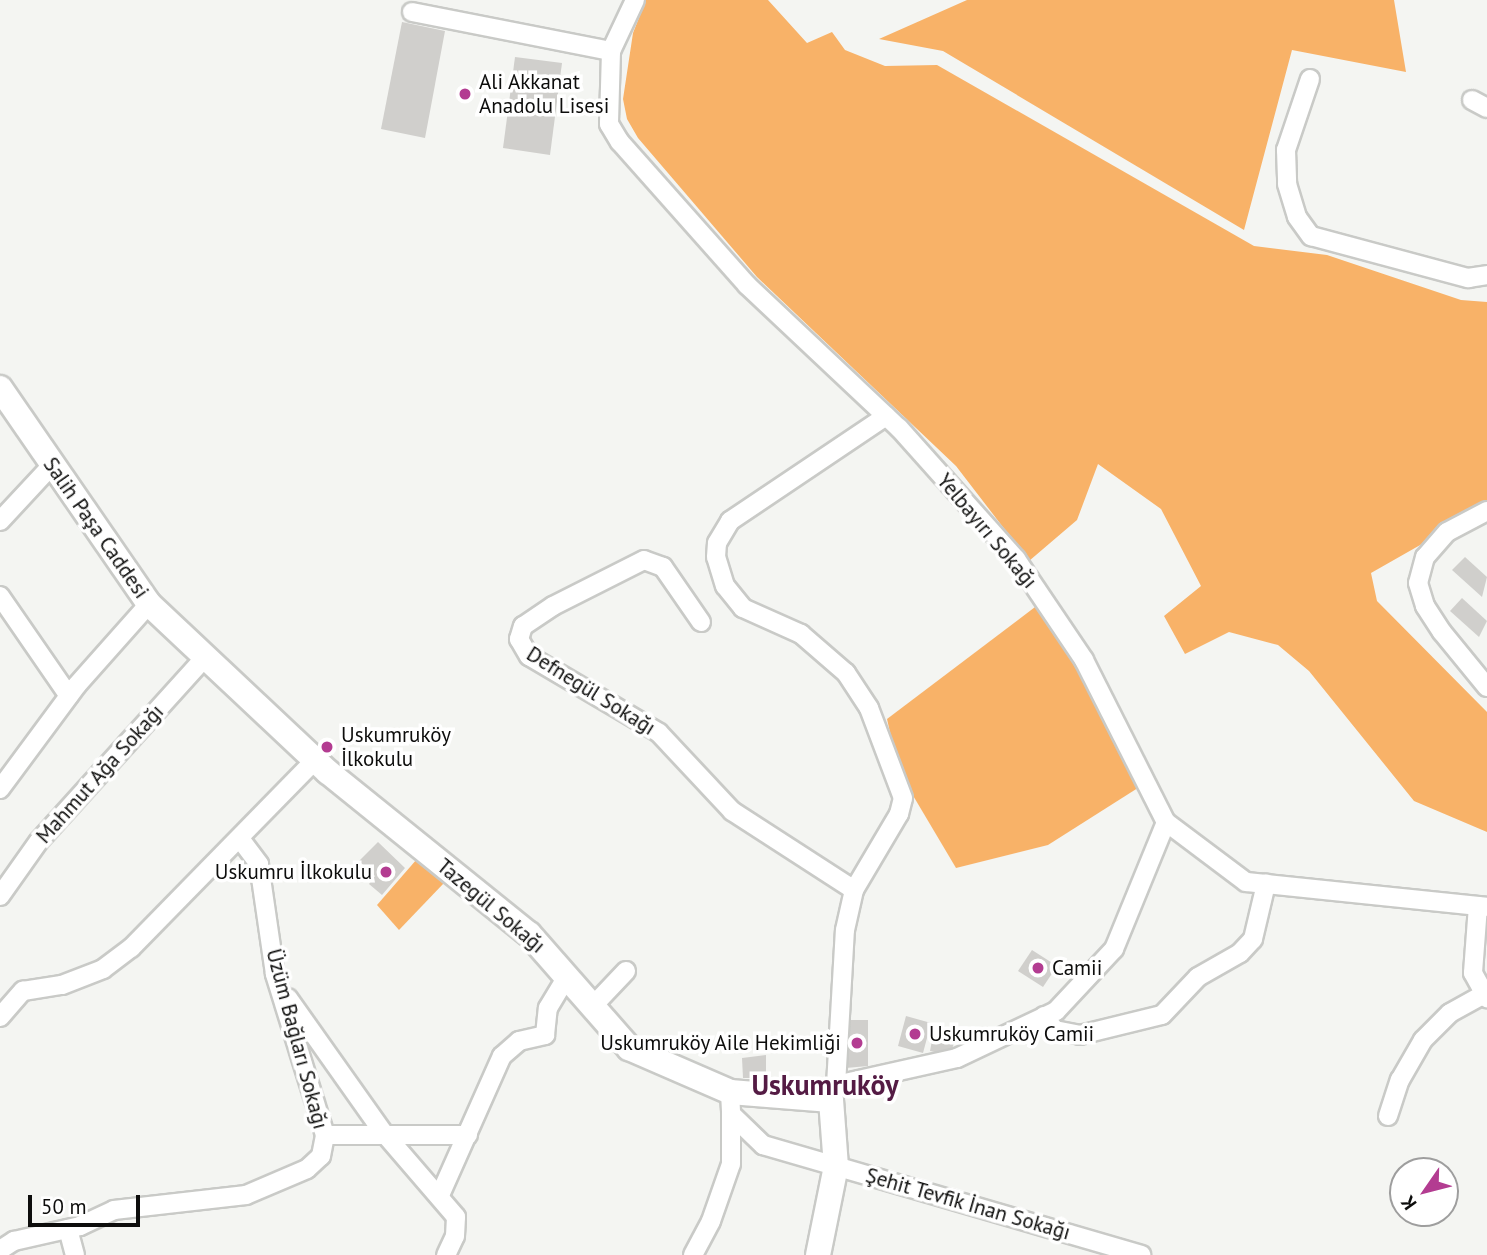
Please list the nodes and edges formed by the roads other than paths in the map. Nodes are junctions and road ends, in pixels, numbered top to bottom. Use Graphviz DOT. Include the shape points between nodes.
graph roads {
  1 [pos="635,0"];
  2 [pos="412,12"];
  3 [pos="611,51"];
  4 [pos="1310,79"];
  5 [pos="1487,275"];
  6 [pos="0,388"];
  7 [pos="886,416"];
  8 [pos="52,465"];
  9 [pos="1487,511"];
  10 [pos="0,521"];
  11 [pos="0,596"];
  12 [pos="149,604"];
  13 [pos="701,622"];
  14 [pos="205,657"];
  15 [pos="1487,687"];
  16 [pos="69,696"];
  17 [pos="315,760"];
  18 [pos="0,789"];
  19 [pos="1166,822"];
  20 [pos="241,840"];
  21 [pos="1266,884"];
  22 [pos="854,890"];
  23 [pos="0,895"];
  24 [pos="1483,907"];
  25 [pos="625,971"];
  26 [pos="568,975"];
  27 [pos="278,984"];
  28 [pos="1485,997"];
  29 [pos="591,1008"];
  30 [pos="1044,1016"];
  31 [pos="0,1017"];
  32 [pos="833,1092"];
  33 [pos="730,1103"];
  34 [pos="1388,1116"];
  35 [pos="383,1132"];
  36 [pos="325,1135"];
  37 [pos="468,1135"];
  38 [pos="836,1166"];
  39 [pos="440,1195"];
  40 [pos="68,1229"];
  41 [pos="0,1250"];
  42 [pos="75,1255"];
  43 [pos="446,1255"];
  44 [pos="693,1255"];
  45 [pos="818,1255"];
  46 [pos="1141,1255"];
  1 -- 3 [label="street, Yelbayırı Sokağı"];
  2 -- 3 [label="street"];
  3 -- 7 [label="street, Yelbayırı Sokağı" via="609,124 620,142 747,285"];
  4 -- 5 [label="street" via="1286,150 1287,184 1297,216 1311,236 1468,278"];
  6 -- 8 [label="street, Salih Paşa Caddesi"];
  7 -- 19 [label="street, Yelbayırı Sokağı" via="1016,559 1084,660"];
  7 -- 22 [label="street" via="730,521 717,543 716,557 733,598 752,614 817,646 846,673 869,708 903,798 899,814"];
  8 -- 10 [label="street"];
  8 -- 12 [label="street, Salih Paşa Caddesi"];
  9 -- 15 [label="street" via="1447,532 1425,557 1418,583 1441,632"];
  11 -- 16 [label="street"];
  12 -- 14 [label="street, Salih Paşa Caddesi"];
  12 -- 16 [label="street"];
  13 -- 22 [label="street, Defnegül Sokağı" via="663,566 644,560 553,606 523,626 519,639 529,656 659,733 732,811"];
  14 -- 17 [label="street, Tazegül Sokağı"];
  14 -- 23 [label="street, Mahmut Ağa Sokağı" via="39,841"];
  16 -- 18 [label="street"];
  17 -- 20 [label="street"];
  17 -- 26 [label="street, Tazegül Sokağı" via="529,934"];
  19 -- 21 [label="street, Yelbayırı Sokağı" via="1246,882"];
  19 -- 30 [label="street, Tazegül Sokağı" via="1114,949 1083,987"];
  20 -- 27 [label="street, Üzüm Bağları Sokağı" via="259,864"];
  20 -- 31 [label="street" via="131,948 103,969 62,985 23,991"];
  21 -- 24 [label="street, Yelbayırı Sokağı"];
  21 -- 30 [label="street" via="1254,939 1240,953 1198,977 1162,1015 1080,1035 1055,1030"];
  22 -- 32 [label="street" via="845,930"];
  24 -- 28 [label="street" via="1473,973"];
  25 -- 29 [label="street"];
  26 -- 29 [label="street, Tazegül Sokağı"];
  26 -- 37 [label="street" via="548,1008 545,1035 508,1048"];
  27 -- 35 [label="street"];
  27 -- 36 [label="street, Üzüm Bağları Sokağı"];
  28 -- 34 [label="street" via="1450,1013 1423,1040 1400,1080"];
  29 -- 33 [label="street, Tazegül Sokağı" via="629,1048"];
  30 -- 32 [label="street, Tazegül Sokağı" via="957,1059"];
  32 -- 33 [label="street, Tazegül Sokağı"];
  32 -- 38 [label="street"];
  33 -- 38 [label="street, Şehit Tevfik İnan Sokağı" via="764,1145"];
  33 -- 44 [label="street" via="731,1164 711,1221"];
  35 -- 36 [label="street"];
  35 -- 37 [label="street"];
  35 -- 39 [label="street"];
  36 -- 40 [label="street, Üzüm Bağları Sokağı" via="321,1156 307,1169 246,1195 114,1210"];
  37 -- 39 [label="street"];
  38 -- 45 [label="street"];
  38 -- 46 [label="street, Şehit Tevfik İnan Sokağı"];
  39 -- 43 [label="street" via="456,1217 455,1236"];
  40 -- 41 [label="street, Üzüm Bağları Sokağı" via="14,1241"];
  40 -- 42 [label="street"];
}
